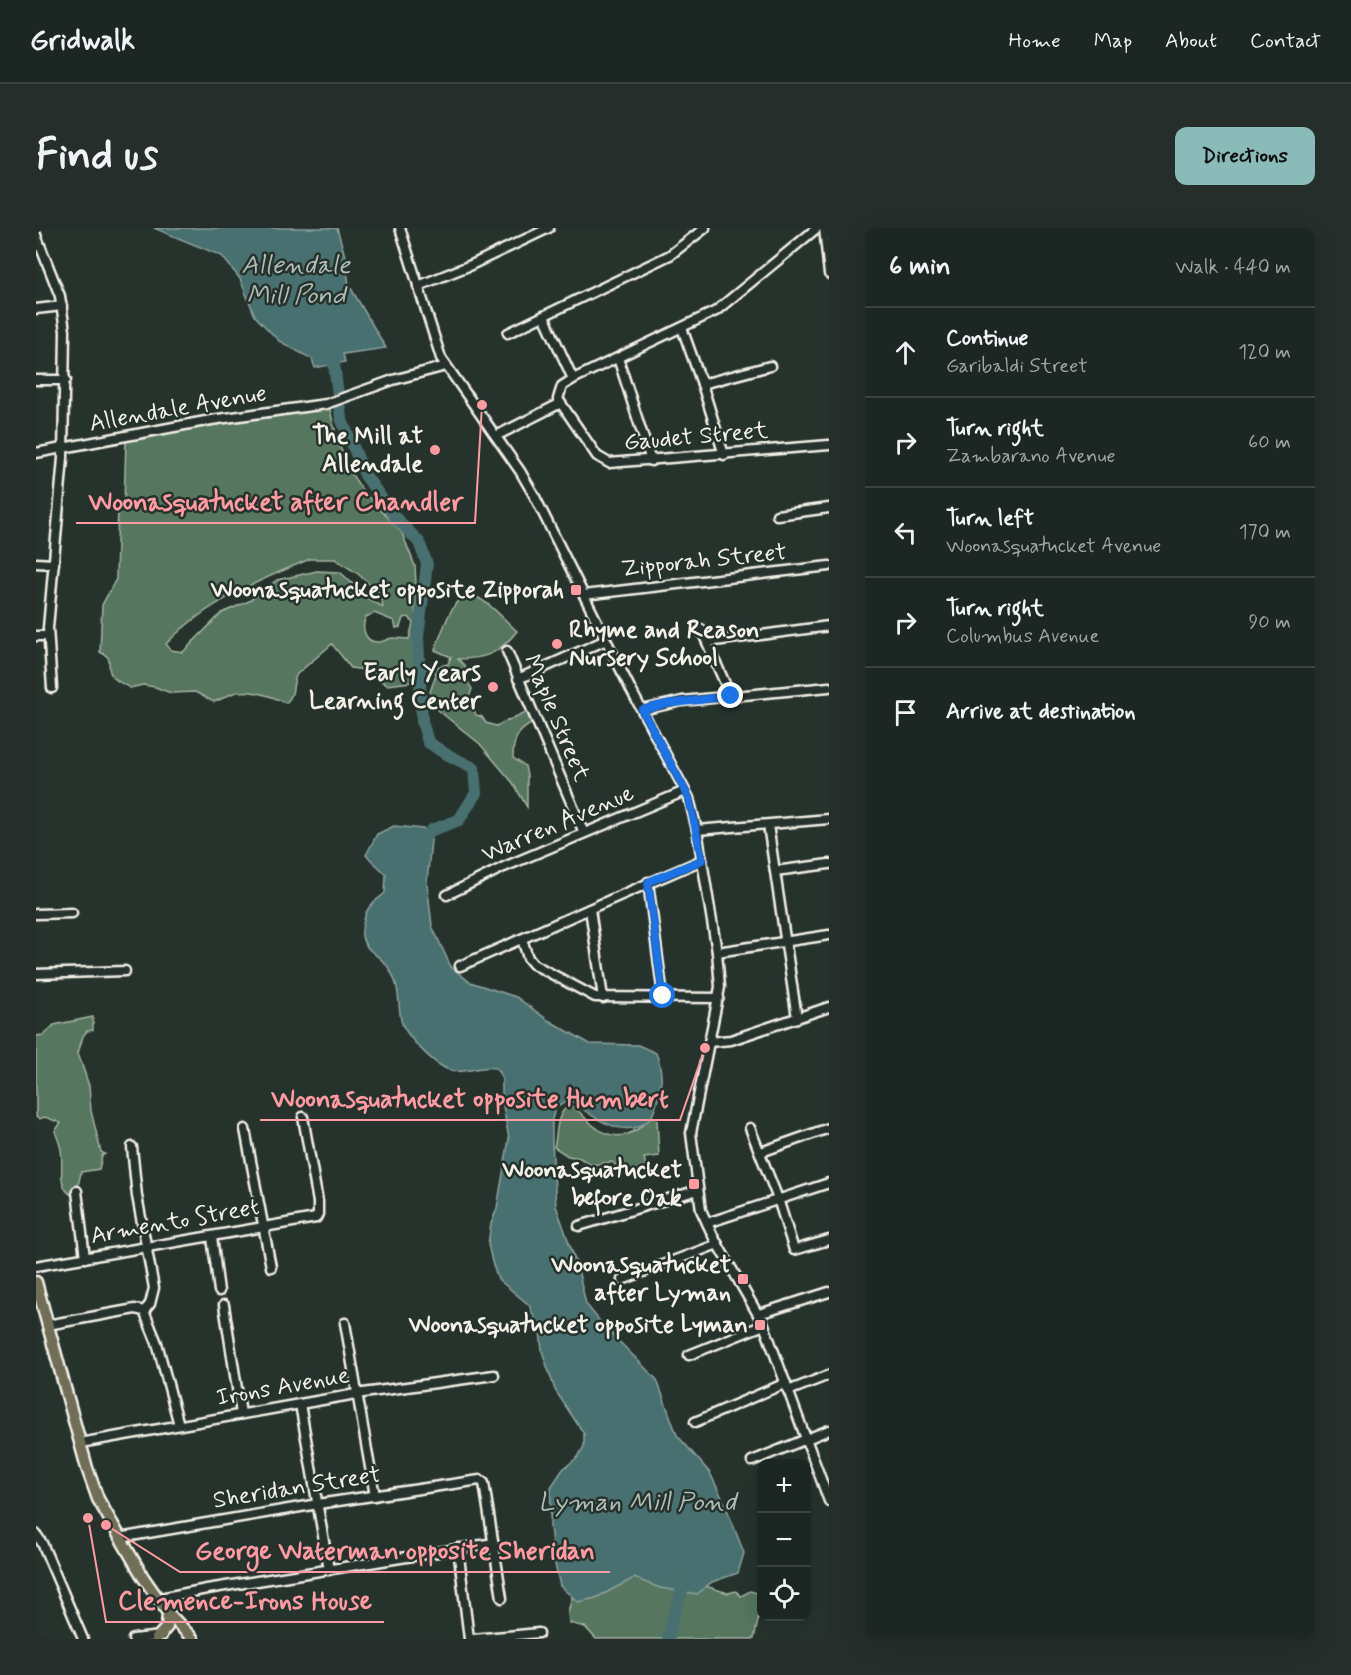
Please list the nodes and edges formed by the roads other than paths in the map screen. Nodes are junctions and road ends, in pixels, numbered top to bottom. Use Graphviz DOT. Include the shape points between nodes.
graph roads {
  1 [pos="401,228"];
  2 [pos="549,228"];
  3 [pos="705,228"];
  4 [pos="817,228"];
  5 [pos="824,228"];
  6 [pos="36,235"];
  7 [pos="829,274"];
  8 [pos="418,286"];
  9 [pos="62,306"];
  10 [pos="36,309"];
  11 [pos="544,316"];
  12 [pos="682,328"];
  13 [pos="508,333"];
  14 [pos="618,358"];
  15 [pos="446,366"];
  16 [pos="770,366"];
  17 [pos="573,379"];
  18 [pos="36,380"];
  19 [pos="66,380"];
  20 [pos="702,384"];
  21 [pos="560,404"];
  22 [pos="496,436"];
  23 [pos="829,445"];
  24 [pos="64,448"];
  25 [pos="36,453"];
  26 [pos="724,454"];
  27 [pos="651,461"];
  28 [pos="829,508"];
  29 [pos="777,515"];
  30 [pos="36,563"];
  31 [pos="54,564"];
  32 [pos="829,566"];
  33 [pos="584,595"];
  34 [pos="829,626"];
  35 [pos="700,629"];
  36 [pos="36,636"];
  37 [pos="48,636"];
  38 [pos="606,640"];
  39 [pos="707,642"];
  40 [pos="507,651"];
  41 [pos="518,679"];
  42 [pos="829,687"];
  43 [pos="52,688"];
  44 [pos="731,696"];
  45 [pos="642,710"];
  46 [pos="685,791"];
  47 [pos="829,819"];
  48 [pos="768,825"];
  49 [pos="697,830"];
  50 [pos="584,833"];
  51 [pos="702,860"];
  52 [pos="829,864"];
  53 [pos="776,871"];
  54 [pos="648,882"];
  55 [pos="447,894"];
  56 [pos="590,909"];
  57 [pos="72,913"];
  58 [pos="36,914"];
  59 [pos="829,935"];
  60 [pos="522,939"];
  61 [pos="786,942"];
  62 [pos="717,952"];
  63 [pos="460,966"];
  64 [pos="125,971"];
  65 [pos="36,974"];
  66 [pos="663,996"];
  67 [pos="603,998"];
  68 [pos="719,998"];
  69 [pos="829,1007"];
  70 [pos="798,1018"];
  71 [pos="709,1042"];
  72 [pos="303,1117"];
  73 [pos="750,1128"];
  74 [pos="829,1128"];
  75 [pos="245,1129"];
  76 [pos="132,1147"];
  77 [pos="761,1152"];
  78 [pos="829,1183"];
  79 [pos="698,1190"];
  80 [pos="77,1191"];
  81 [pos="778,1199"];
  82 [pos="707,1222"];
  83 [pos="579,1226"];
  84 [pos="262,1227"];
  85 [pos="212,1237"];
  86 [pos="829,1240"];
  87 [pos="718,1244"];
  88 [pos="147,1248"];
  89 [pos="85,1258"];
  90 [pos="36,1266"];
  91 [pos="271,1267"];
  92 [pos="622,1280"];
  93 [pos="36,1282"];
  94 [pos="219,1291"];
  95 [pos="829,1292"];
  96 [pos="224,1305"];
  97 [pos="144,1311"];
  98 [pos="759,1314"];
  99 [pos="43,1320"];
  100 [pos="345,1323"];
  101 [pos="765,1325"];
  102 [pos="689,1355"];
  103 [pos="494,1375"];
  104 [pos="829,1375"];
  105 [pos="787,1387"];
  106 [pos="356,1394"];
  107 [pos="300,1404"];
  108 [pos="241,1414"];
  109 [pos="695,1422"];
  110 [pos="178,1425"];
  111 [pos="829,1430"];
  112 [pos="807,1439"];
  113 [pos="80,1443"];
  114 [pos="752,1461"];
  115 [pos="375,1496"];
  116 [pos="829,1499"];
  117 [pos="318,1504"];
  118 [pos="36,1534"];
  119 [pos="119,1538"];
  120 [pos="494,1543"];
  121 [pos="458,1548"];
  122 [pos="328,1570"];
  123 [pos="502,1598"];
  124 [pos="159,1600"];
  125 [pos="168,1614"];
  126 [pos="179,1624"];
  127 [pos="539,1633"];
  128 [pos="163,1637"];
  129 [pos="83,1639"];
  130 [pos="133,1639"];
  131 [pos="194,1639"];
  132 [pos="471,1639"];
  1 -- 8 [label="street"];
  2 -- 8 [label="street"];
  3 -- 11 [label="street" via="670,255"];
  4 -- 12 [label="street" via="721,308"];
  5 -- 7 [label="street"];
  6 -- 9 [label="street"];
  8 -- 15 [label="street"];
  9 -- 10 [label="street"];
  9 -- 19 [label="street"];
  11 -- 13 [label="street"];
  11 -- 17 [label="street"];
  12 -- 14 [label="street"];
  12 -- 20 [label="street"];
  14 -- 17 [label="street"];
  14 -- 27 [label="street"];
  15 -- 22 [label="street"];
  15 -- 24 [label="street, Allendale Avenue" via="326,404 211,420"];
  16 -- 20 [label="street"];
  17 -- 21 [label="street" via="561,386"];
  18 -- 19 [label="street"];
  19 -- 24 [label="street"];
  20 -- 26 [label="street"];
  21 -- 22 [label="street"];
  21 -- 27 [label="street, Gaudet Street" via="600,459 615,464"];
  22 -- 33 [label="street" via="535,497"];
  23 -- 26 [label="street, Gaudet Street"];
  24 -- 25 [label="street, Allendale Avenue"];
  24 -- 31 [label="street"];
  26 -- 27 [label="street, Gaudet Street"];
  28 -- 29 [label="street"];
  30 -- 31 [label="street"];
  31 -- 37 [label="street"];
  32 -- 33 [label="street, Zipporah Street"];
  33 -- 38 [label="street"];
  34 -- 39 [label="street"];
  35 -- 39 [label="street"];
  36 -- 37 [label="street"];
  37 -- 43 [label="street"];
  38 -- 41 [label="street"];
  38 -- 45 [label="street"];
  39 -- 44 [label="street"];
  40 -- 41 [label="street, Maple Street"];
  41 -- 50 [label="street, Maple Street"];
  42 -- 44 [label="street"];
  44 -- 45 [label="street"];
  45 -- 46 [label="street"];
  46 -- 49 [label="street"];
  46 -- 50 [label="street, Warren Avenue"];
  47 -- 48 [label="street"];
  48 -- 49 [label="street"];
  48 -- 53 [label="street"];
  49 -- 51 [label="street"];
  50 -- 55 [label="street, Warren Avenue"];
  51 -- 54 [label="street"];
  51 -- 62 [label="street"];
  52 -- 53 [label="street"];
  53 -- 61 [label="street"];
  54 -- 56 [label="street"];
  54 -- 66 [label="street"];
  56 -- 60 [label="street"];
  56 -- 67 [label="street"];
  57 -- 58 [label="street"];
  59 -- 61 [label="street"];
  60 -- 63 [label="street"];
  60 -- 67 [label="street" via="533,964"];
  61 -- 62 [label="street"];
  61 -- 70 [label="street"];
  62 -- 68 [label="street"];
  64 -- 65 [label="street"];
  66 -- 67 [label="street"];
  66 -- 68 [label="street"];
  68 -- 71 [label="street"];
  69 -- 70 [label="street"];
  70 -- 71 [label="street" via="731,1040"];
  71 -- 79 [label="street" via="691,1133"];
  72 -- 84 [label="street, Armento Street" via="318,1214 316,1218"];
  73 -- 77 [label="street"];
  74 -- 77 [label="street"];
  75 -- 84 [label="street"];
  76 -- 88 [label="street"];
  77 -- 81 [label="street"];
  78 -- 81 [label="street"];
  79 -- 82 [label="street"];
  79 -- 83 [label="street"];
  80 -- 89 [label="street"];
  81 -- 82 [label="street"];
  81 -- 86 [label="street" via="794,1250"];
  82 -- 87 [label="street"];
  84 -- 85 [label="street, Armento Street"];
  84 -- 91 [label="street"];
  85 -- 88 [label="street, Armento Street"];
  85 -- 94 [label="street"];
  87 -- 92 [label="street"];
  87 -- 98 [label="street"];
  88 -- 89 [label="street, Armento Street"];
  88 -- 97 [label="street" via="154,1294"];
  89 -- 90 [label="street, Armento Street"];
  93 -- 99 [label="main road"];
  95 -- 98 [label="street"];
  96 -- 108 [label="street"];
  97 -- 99 [label="street"];
  97 -- 110 [label="street" via="157,1343"];
  98 -- 101 [label="street"];
  99 -- 113 [label="main road" via="55,1347"];
  100 -- 106 [label="street"];
  101 -- 102 [label="street"];
  101 -- 105 [label="street"];
  103 -- 106 [label="street, Irons Avenue"];
  104 -- 105 [label="street"];
  105 -- 109 [label="street"];
  105 -- 112 [label="street"];
  106 -- 107 [label="street, Irons Avenue"];
  106 -- 115 [label="street"];
  107 -- 108 [label="street, Irons Avenue"];
  107 -- 117 [label="street"];
  108 -- 110 [label="street, Irons Avenue"];
  110 -- 113 [label="street, Irons Avenue"];
  111 -- 112 [label="street"];
  112 -- 114 [label="street"];
  112 -- 116 [label="street"];
  113 -- 119 [label="main road" via="95,1492"];
  115 -- 117 [label="street, Sheridan Street"];
  115 -- 120 [label="street, Sheridan Street" via="480,1480 484,1483"];
  117 -- 119 [label="street, Sheridan Street"];
  117 -- 122 [label="street"];
  118 -- 129 [label="street"];
  119 -- 124 [label="main road"];
  120 -- 121 [label="street"];
  120 -- 123 [label="street"];
  121 -- 122 [label="street"];
  121 -- 132 [label="street"];
  122 -- 124 [label="street"];
  124 -- 125 [label="main road"];
  125 -- 126 [label="main road"];
  125 -- 128 [label="main road"];
  126 -- 128 [label="main road"];
  126 -- 131 [label="main road"];
  127 -- 132 [label="street"];
  128 -- 130 [label="street"];
}
